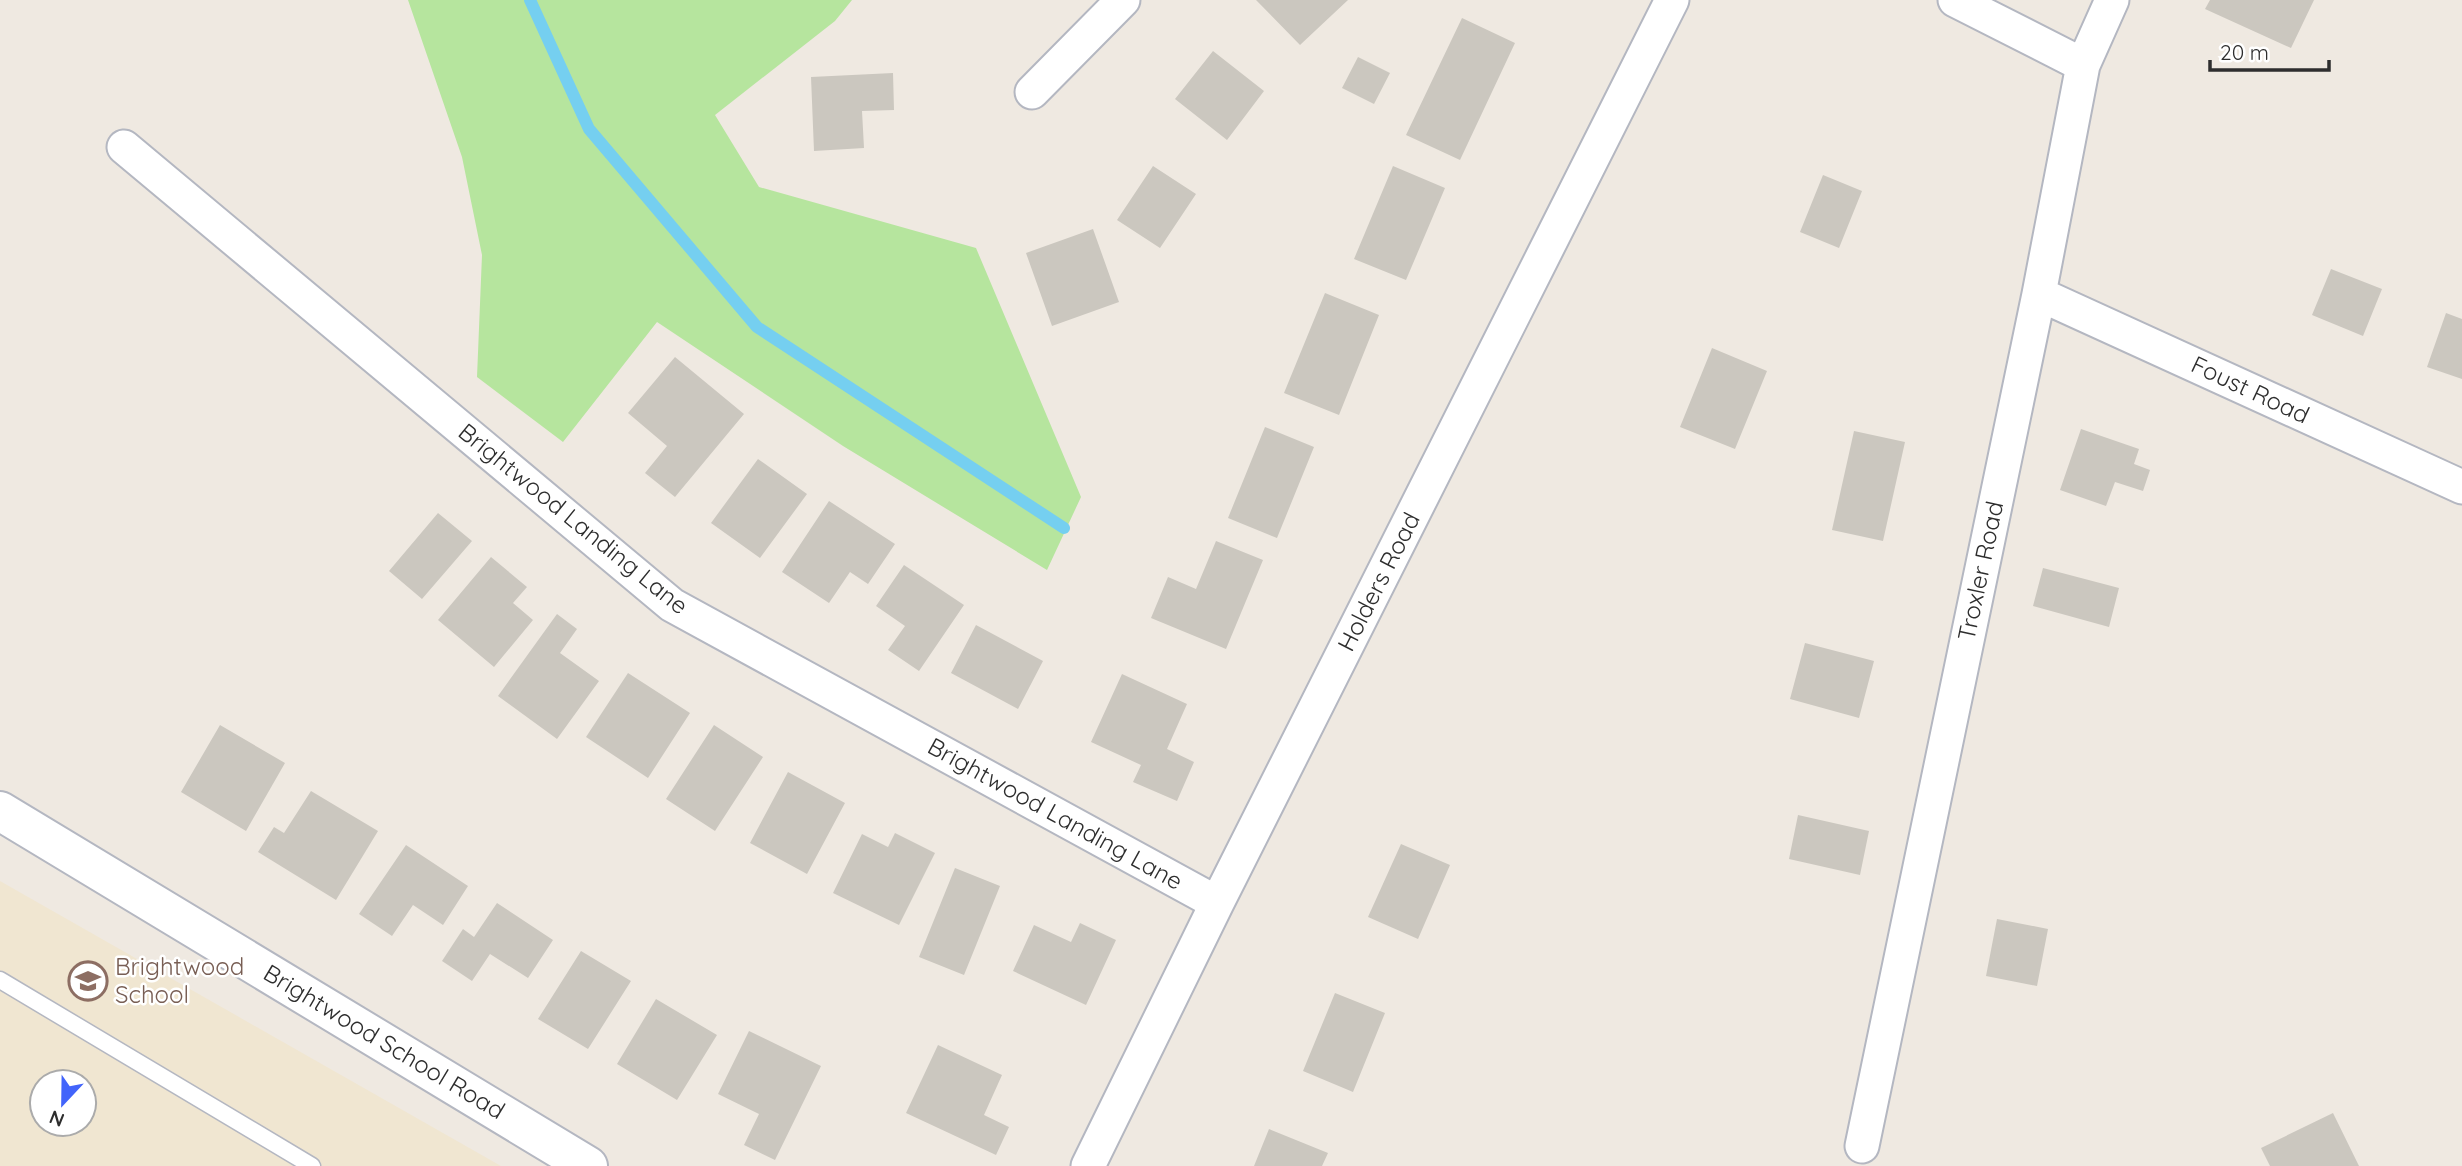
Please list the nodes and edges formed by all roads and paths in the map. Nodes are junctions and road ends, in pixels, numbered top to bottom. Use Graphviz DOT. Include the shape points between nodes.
graph roads {
  1 [pos="1123,0"];
  2 [pos="1672,0"];
  3 [pos="1955,0"];
  4 [pos="2112,0"];
  5 [pos="2083,65"];
  6 [pos="1032,92"];
  7 [pos="124,147"];
  8 [pos="2039,294"];
  9 [pos="2462,487"];
  10 [pos="0,811"];
  11 [pos="1217,903"];
  12 [pos="0,980"];
  13 [pos="1862,1146"];
  14 [pos="312,1166"];
  15 [pos="588,1166"];
  16 [pos="1088,1166"];
  1 -- 6 [label="street"];
  2 -- 11 [label="street, Holders Road"];
  3 -- 5 [label="street"];
  4 -- 5 [label="street, Troxler Road"];
  5 -- 8 [label="street, Troxler Road"];
  7 -- 11 [label="street, Brightwood Landing Lane" via="672,604"];
  8 -- 9 [label="street, Foust Road"];
  8 -- 13 [label="street, Troxler Road"];
  10 -- 15 [label="main road, Brightwood School Road"];
  11 -- 16 [label="street, Holders Road"];
  12 -- 14 [label="lane"];
}
